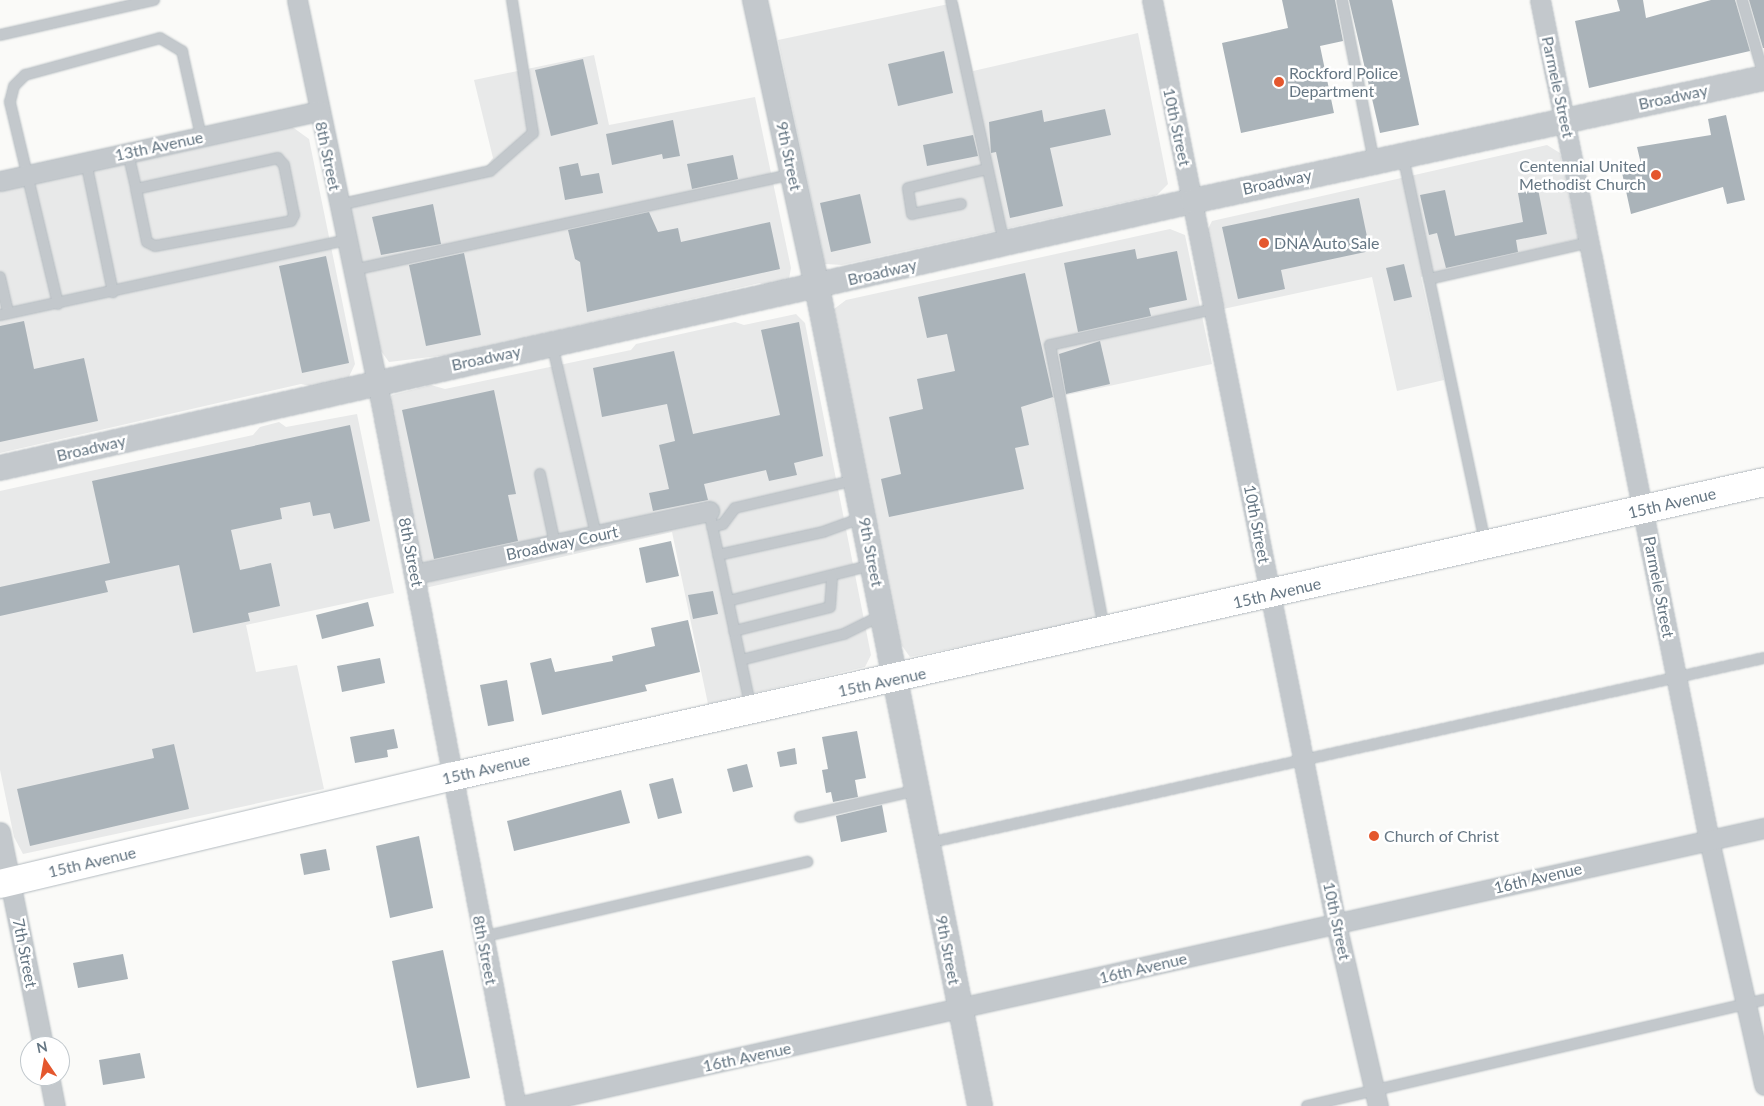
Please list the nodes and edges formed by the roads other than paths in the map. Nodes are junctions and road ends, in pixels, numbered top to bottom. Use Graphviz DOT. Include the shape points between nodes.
graph roads {
  1 [pos="154,0"];
  2 [pos="297,0"];
  3 [pos="512,0"];
  4 [pos="755,0"];
  5 [pos="951,0"];
  6 [pos="1152,0"];
  7 [pos="1342,0"];
  8 [pos="1540,0"];
  9 [pos="1742,0"];
  10 [pos="0,35"];
  11 [pos="1764,77"];
  12 [pos="319,111"];
  13 [pos="1565,119"];
  14 [pos="202,136"];
  15 [pos="128,153"];
  16 [pos="1402,155"];
  17 [pos="1374,161"];
  18 [pos="86,162"];
  19 [pos="988,169"];
  20 [pos="793,174"];
  21 [pos="27,175"];
  22 [pos="0,181"];
  23 [pos="136,189"];
  24 [pos="1192,201"];
  25 [pos="961,204"];
  26 [pos="339,205"];
  27 [pos="348,240"];
  28 [pos="1590,242"];
  29 [pos="1004,244"];
  30 [pos="353,270"];
  31 [pos="0,277"];
  32 [pos="1429,279"];
  33 [pos="817,287"];
  34 [pos="112,292"];
  35 [pos="58,304"];
  36 [pos="1214,308"];
  37 [pos="4,314"];
  38 [pos="552,344"];
  39 [pos="377,382"];
  40 [pos="0,468"];
  41 [pos="540,474"];
  42 [pos="856,479"];
  43 [pos="1764,482"];
  44 [pos="1644,510"];
  45 [pos="864,517"];
  46 [pos="711,519"];
  47 [pos="596,535"];
  48 [pos="555,544"];
  49 [pos="1486,547"];
  50 [pos="718,555"];
  51 [pos="873,564"];
  52 [pos="415,574"];
  53 [pos="832,578"];
  54 [pos="1271,594"];
  55 [pos="728,601"];
  56 [pos="883,614"];
  57 [pos="734,631"];
  58 [pos="1105,631"];
  59 [pos="1764,658"];
  60 [pos="741,660"];
  61 [pos="1677,678"];
  62 [pos="897,679"];
  63 [pos="751,711"];
  64 [pos="1306,759"];
  65 [pos="450,777"];
  66 [pos="918,790"];
  67 [pos="800,817"];
  68 [pos="1764,828"];
  69 [pos="0,832"];
  70 [pos="1709,840"];
  71 [pos="928,843"];
  72 [pos="807,862"];
  73 [pos="5,883"];
  74 [pos="1336,924"];
  75 [pos="482,937"];
  76 [pos="1755,1002"];
  77 [pos="960,1010"];
  78 [pos="41,1036"];
  79 [pos="1764,1085"];
  80 [pos="51,1086"];
  81 [pos="1376,1098"];
  82 [pos="55,1106"];
  83 [pos="516,1106"];
  84 [pos="521,1106"];
  85 [pos="980,1106"];
  86 [pos="1307,1106"];
  1 -- 10 [label="lane"];
  2 -- 12 [label="street, 8th Street"];
  3 -- 26 [label="lane" via="533,133 490,171"];
  4 -- 20 [label="street, 9th Street"];
  5 -- 19 [label="lane"];
  6 -- 24 [label="street, 10th Street"];
  7 -- 17 [label="lane"];
  8 -- 13 [label="street, Parmele Street"];
  9 -- 11 [label="lane"];
  11 -- 13 [label="street, Broadway"];
  12 -- 14 [label="street, 13th Avenue"];
  12 -- 26 [label="street, 8th Street"];
  13 -- 16 [label="street, Broadway"];
  13 -- 28 [label="street, Parmele Street"];
  14 -- 15 [label="street, 13th Avenue"];
  14 -- 21 [label="lane" via="182,51 160,38 25,75 14,86 10,102"];
  15 -- 18 [label="street, 13th Avenue"];
  15 -- 23 [label="lane"];
  16 -- 17 [label="street, Broadway"];
  16 -- 32 [label="lane"];
  17 -- 24 [label="street, Broadway"];
  18 -- 21 [label="street, 13th Avenue"];
  18 -- 34 [label="lane"];
  19 -- 25 [label="lane" via="908,188 912,214"];
  19 -- 29 [label="lane"];
  20 -- 30 [label="lane"];
  20 -- 33 [label="street, 9th Street"];
  21 -- 22 [label="street, 13th Avenue"];
  21 -- 35 [label="lane"];
  23 -- 23 [label="lane" via="147,242 155,246 291,221 294,215 284,165 278,158"];
  24 -- 29 [label="street, Broadway"];
  24 -- 36 [label="street, 10th Street"];
  26 -- 27 [label="street, 8th Street"];
  27 -- 30 [label="street, 8th Street"];
  27 -- 34 [label="lane"];
  28 -- 32 [label="lane"];
  28 -- 44 [label="street, Parmele Street"];
  29 -- 33 [label="street, Broadway"];
  30 -- 39 [label="street, 8th Street"];
  31 -- 37 [label="lane"];
  32 -- 49 [label="lane"];
  33 -- 38 [label="street, Broadway"];
  33 -- 42 [label="street, 9th Street"];
  34 -- 35 [label="lane"];
  35 -- 37 [label="lane"];
  36 -- 54 [label="street, 10th Street"];
  36 -- 58 [label="lane" via="1050,345"];
  38 -- 39 [label="street, Broadway"];
  38 -- 47 [label="lane"];
  39 -- 40 [label="street, Broadway"];
  39 -- 52 [label="street, 8th Street"];
  41 -- 48 [label="lane"];
  42 -- 45 [label="street, 9th Street"];
  42 -- 46 [label="lane" via="735,508 723,524"];
  43 -- 44 [label="main road, 15th Avenue"];
  44 -- 49 [label="main road, 15th Avenue"];
  44 -- 61 [label="street, Parmele Street"];
  45 -- 50 [label="lane" via="823,532"];
  45 -- 51 [label="street, 9th Street"];
  46 -- 47 [label="street, Broadway Court"];
  46 -- 50 [label="lane"];
  47 -- 48 [label="street, Broadway Court"];
  48 -- 52 [label="street, Broadway Court"];
  49 -- 54 [label="main road, 15th Avenue"];
  50 -- 55 [label="lane"];
  51 -- 53 [label="lane"];
  51 -- 56 [label="street, 9th Street"];
  52 -- 65 [label="street, 8th Street"];
  53 -- 55 [label="lane"];
  53 -- 57 [label="lane" via="830,607"];
  54 -- 58 [label="main road, 15th Avenue"];
  54 -- 64 [label="street, 10th Street"];
  55 -- 57 [label="lane"];
  56 -- 60 [label="lane" via="844,634"];
  56 -- 62 [label="street, 9th Street"];
  57 -- 60 [label="lane"];
  58 -- 62 [label="main road, 15th Avenue"];
  59 -- 61 [label="lane"];
  60 -- 63 [label="lane"];
  61 -- 64 [label="lane"];
  61 -- 70 [label="street, Parmele Street"];
  62 -- 63 [label="main road, 15th Avenue"];
  62 -- 66 [label="street, 9th Street"];
  63 -- 65 [label="main road, 15th Avenue"];
  64 -- 71 [label="lane"];
  64 -- 74 [label="street, 10th Street"];
  65 -- 73 [label="main road, 15th Avenue"];
  65 -- 75 [label="street, 8th Street"];
  66 -- 67 [label="lane"];
  66 -- 71 [label="street, 9th Street"];
  68 -- 70 [label="street, 16th Avenue"];
  69 -- 73 [label="street, 7th Street"];
  70 -- 74 [label="street, 16th Avenue"];
  70 -- 76 [label="street, Parmele Street"];
  71 -- 77 [label="street, 9th Street"];
  72 -- 75 [label="lane"];
  73 -- 78 [label="street, 7th Street"];
  74 -- 77 [label="street, 16th Avenue"];
  74 -- 81 [label="street, 10th Street"];
  75 -- 83 [label="street, 8th Street"];
  76 -- 79 [label="street, Parmele Street"];
  76 -- 81 [label="lane"];
  77 -- 84 [label="street, 16th Avenue"];
  77 -- 85 [label="street, 9th Street"];
  80 -- 82 [label="street"];
  81 -- 86 [label="lane"];
}
